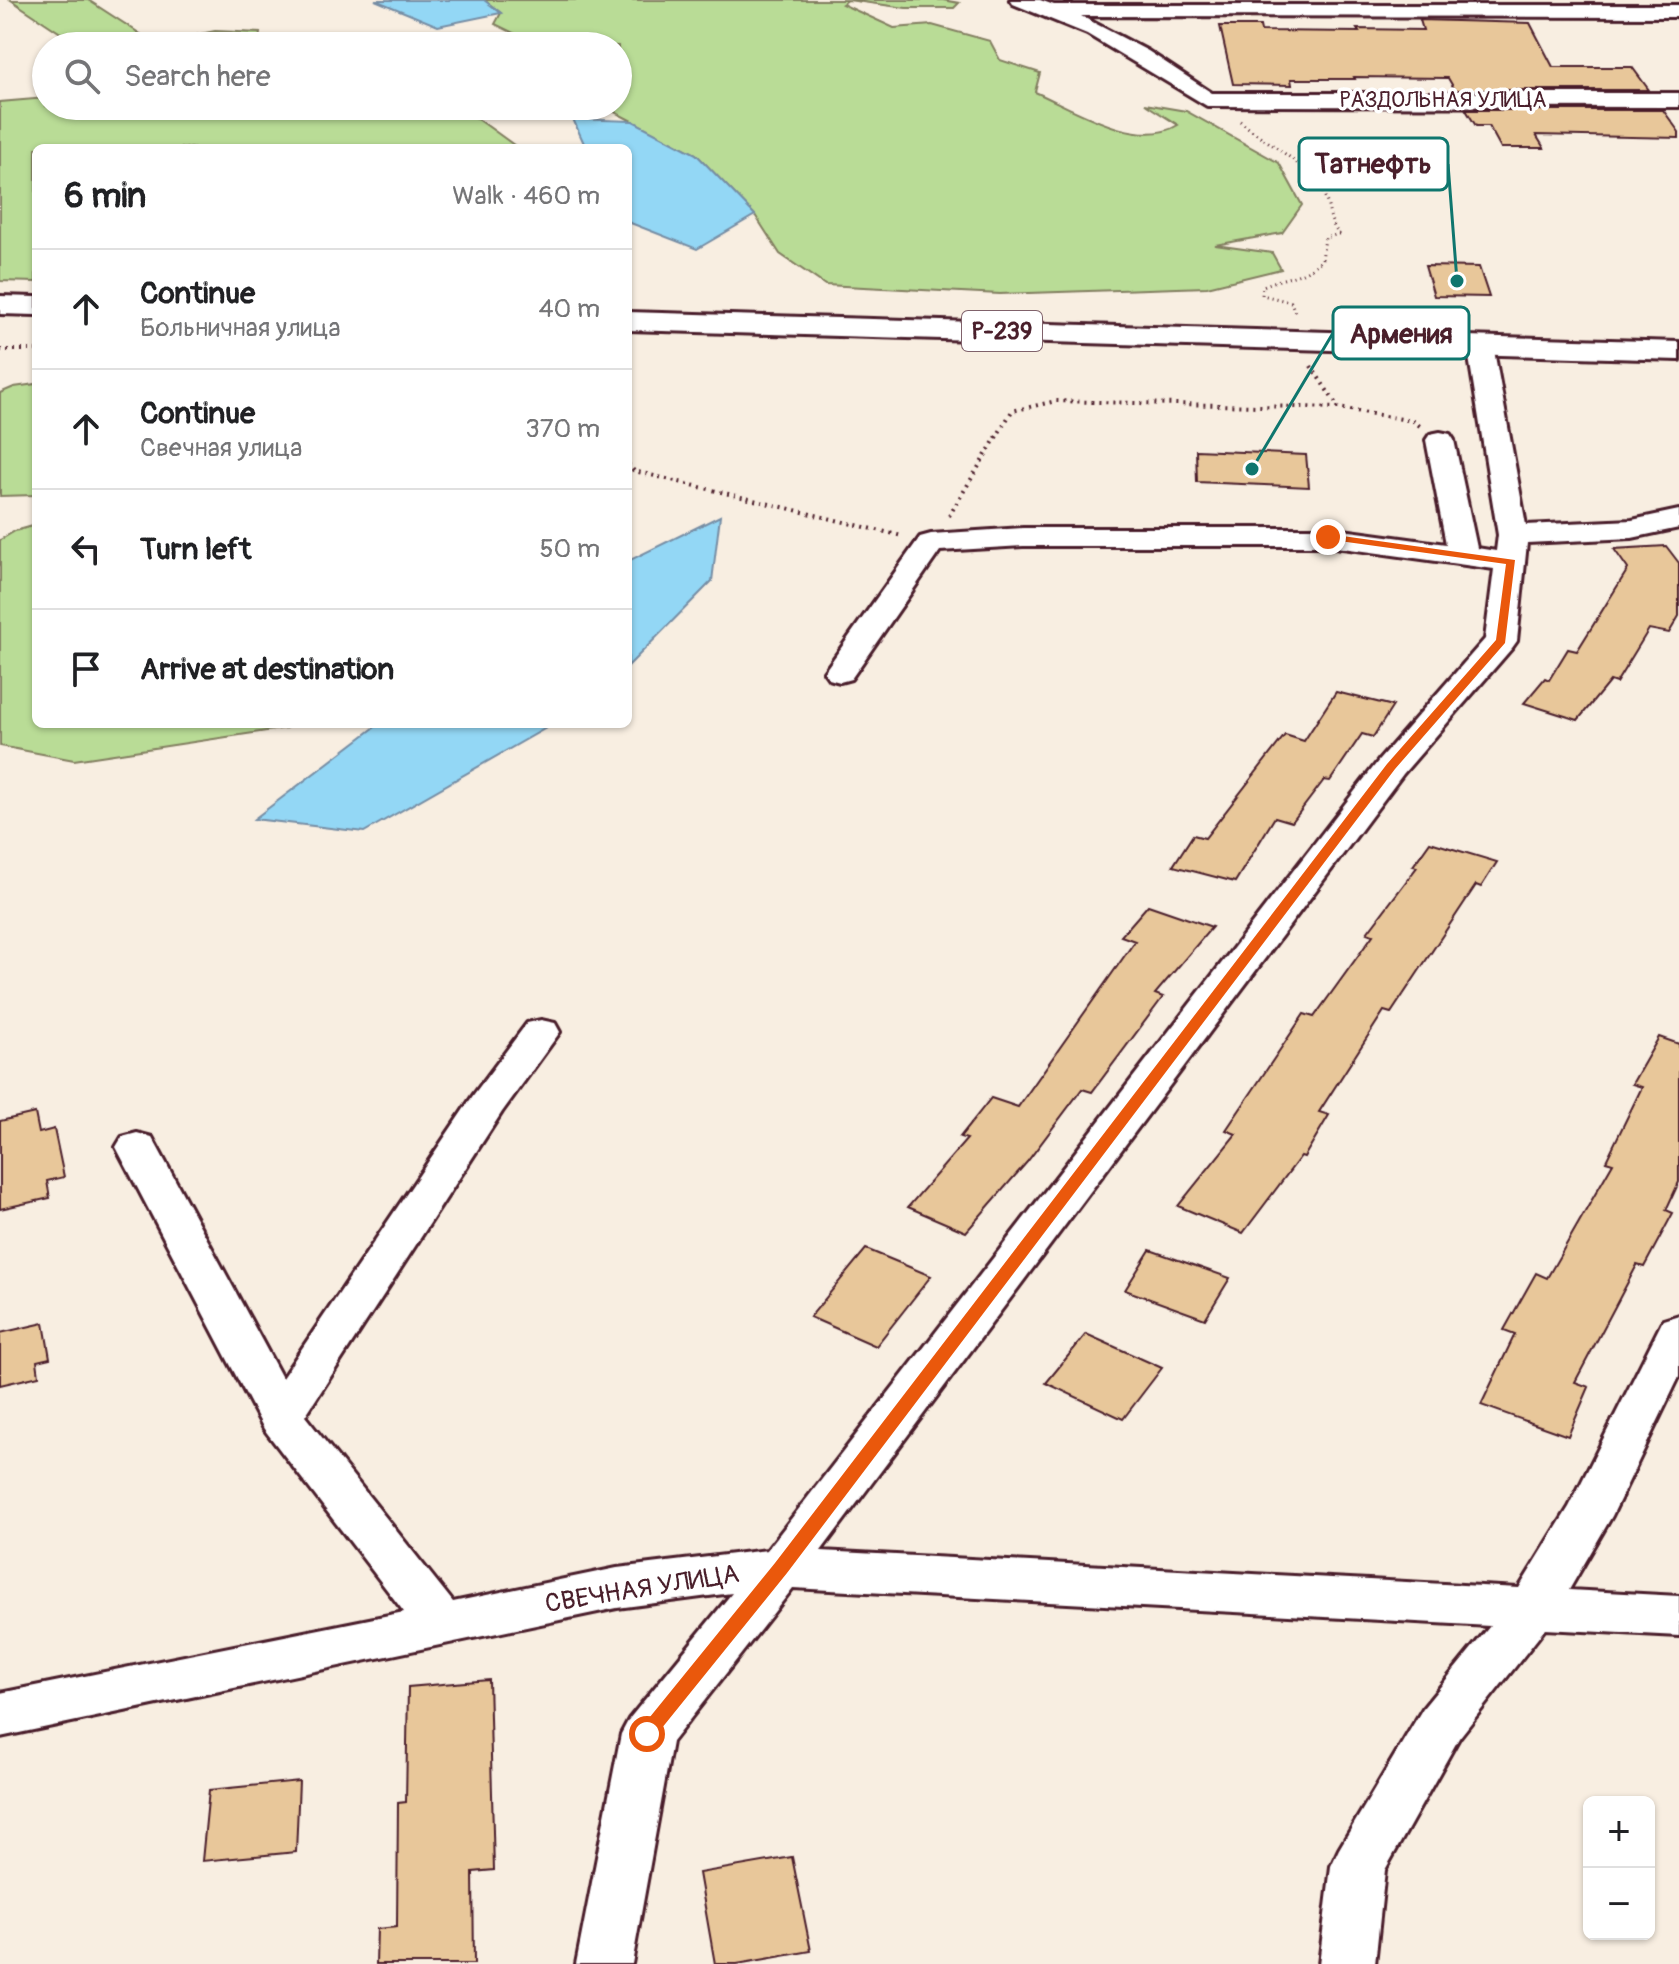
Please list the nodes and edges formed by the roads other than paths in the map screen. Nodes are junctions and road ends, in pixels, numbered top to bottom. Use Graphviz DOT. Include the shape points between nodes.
graph roads {
  1 [pos="1020,0"];
  2 [pos="1054,10"];
  3 [pos="1679,11"];
  4 [pos="1679,100"];
  5 [pos="0,305"];
  6 [pos="32,306"];
  7 [pos="632,321"];
  8 [pos="1480,345"];
  9 [pos="1679,351"];
  10 [pos="1440,440"];
  11 [pos="1679,519"];
  12 [pos="1512,548"];
  13 [pos="1463,555"];
  14 [pos="840,672"];
  15 [pos="541,1032"];
  16 [pos="137,1147"];
  17 [pos="1679,1331"];
  18 [pos="280,1417"];
  19 [pos="781,1568"];
  20 [pos="1533,1608"];
  21 [pos="1679,1616"];
  22 [pos="443,1625"];
  23 [pos="0,1715"];
  24 [pos="604,1964"];
  25 [pos="1347,1964"];
  1 -- 2 [label="street"];
  2 -- 3 [label="street"];
  2 -- 4 [label="street, РАЗДОЛЬНАЯ УЛИЦА" via="1163,68 1207,99"];
  5 -- 6 [label="highway"];
  7 -- 8 [label="highway, Р-239"];
  8 -- 9 [label="highway, Р-239"];
  8 -- 12 [label="street"];
  10 -- 13 [label="street"];
  11 -- 12 [label="street"];
  12 -- 13 [label="street"];
  12 -- 19 [label="street" via="1501,641 1391,767"];
  13 -- 14 [label="street" via="1328,537 1023,537 931,543"];
  15 -- 18 [label="street"];
  16 -- 18 [label="street"];
  17 -- 20 [label="street" via="1588,1516"];
  18 -- 22 [label="street"];
  19 -- 20 [label="street, СВЕЧНАЯ УЛИЦА"];
  19 -- 22 [label="street, СВЕЧНАЯ УЛИЦА" via="617,1588"];
  19 -- 24 [label="street" via="647,1734"];
  20 -- 21 [label="street, СВЕЧНАЯ УЛИЦА"];
  20 -- 25 [label="street" via="1441,1723 1358,1866"];
  22 -- 23 [label="street, СВЕЧНАЯ УЛИЦА"];
}
